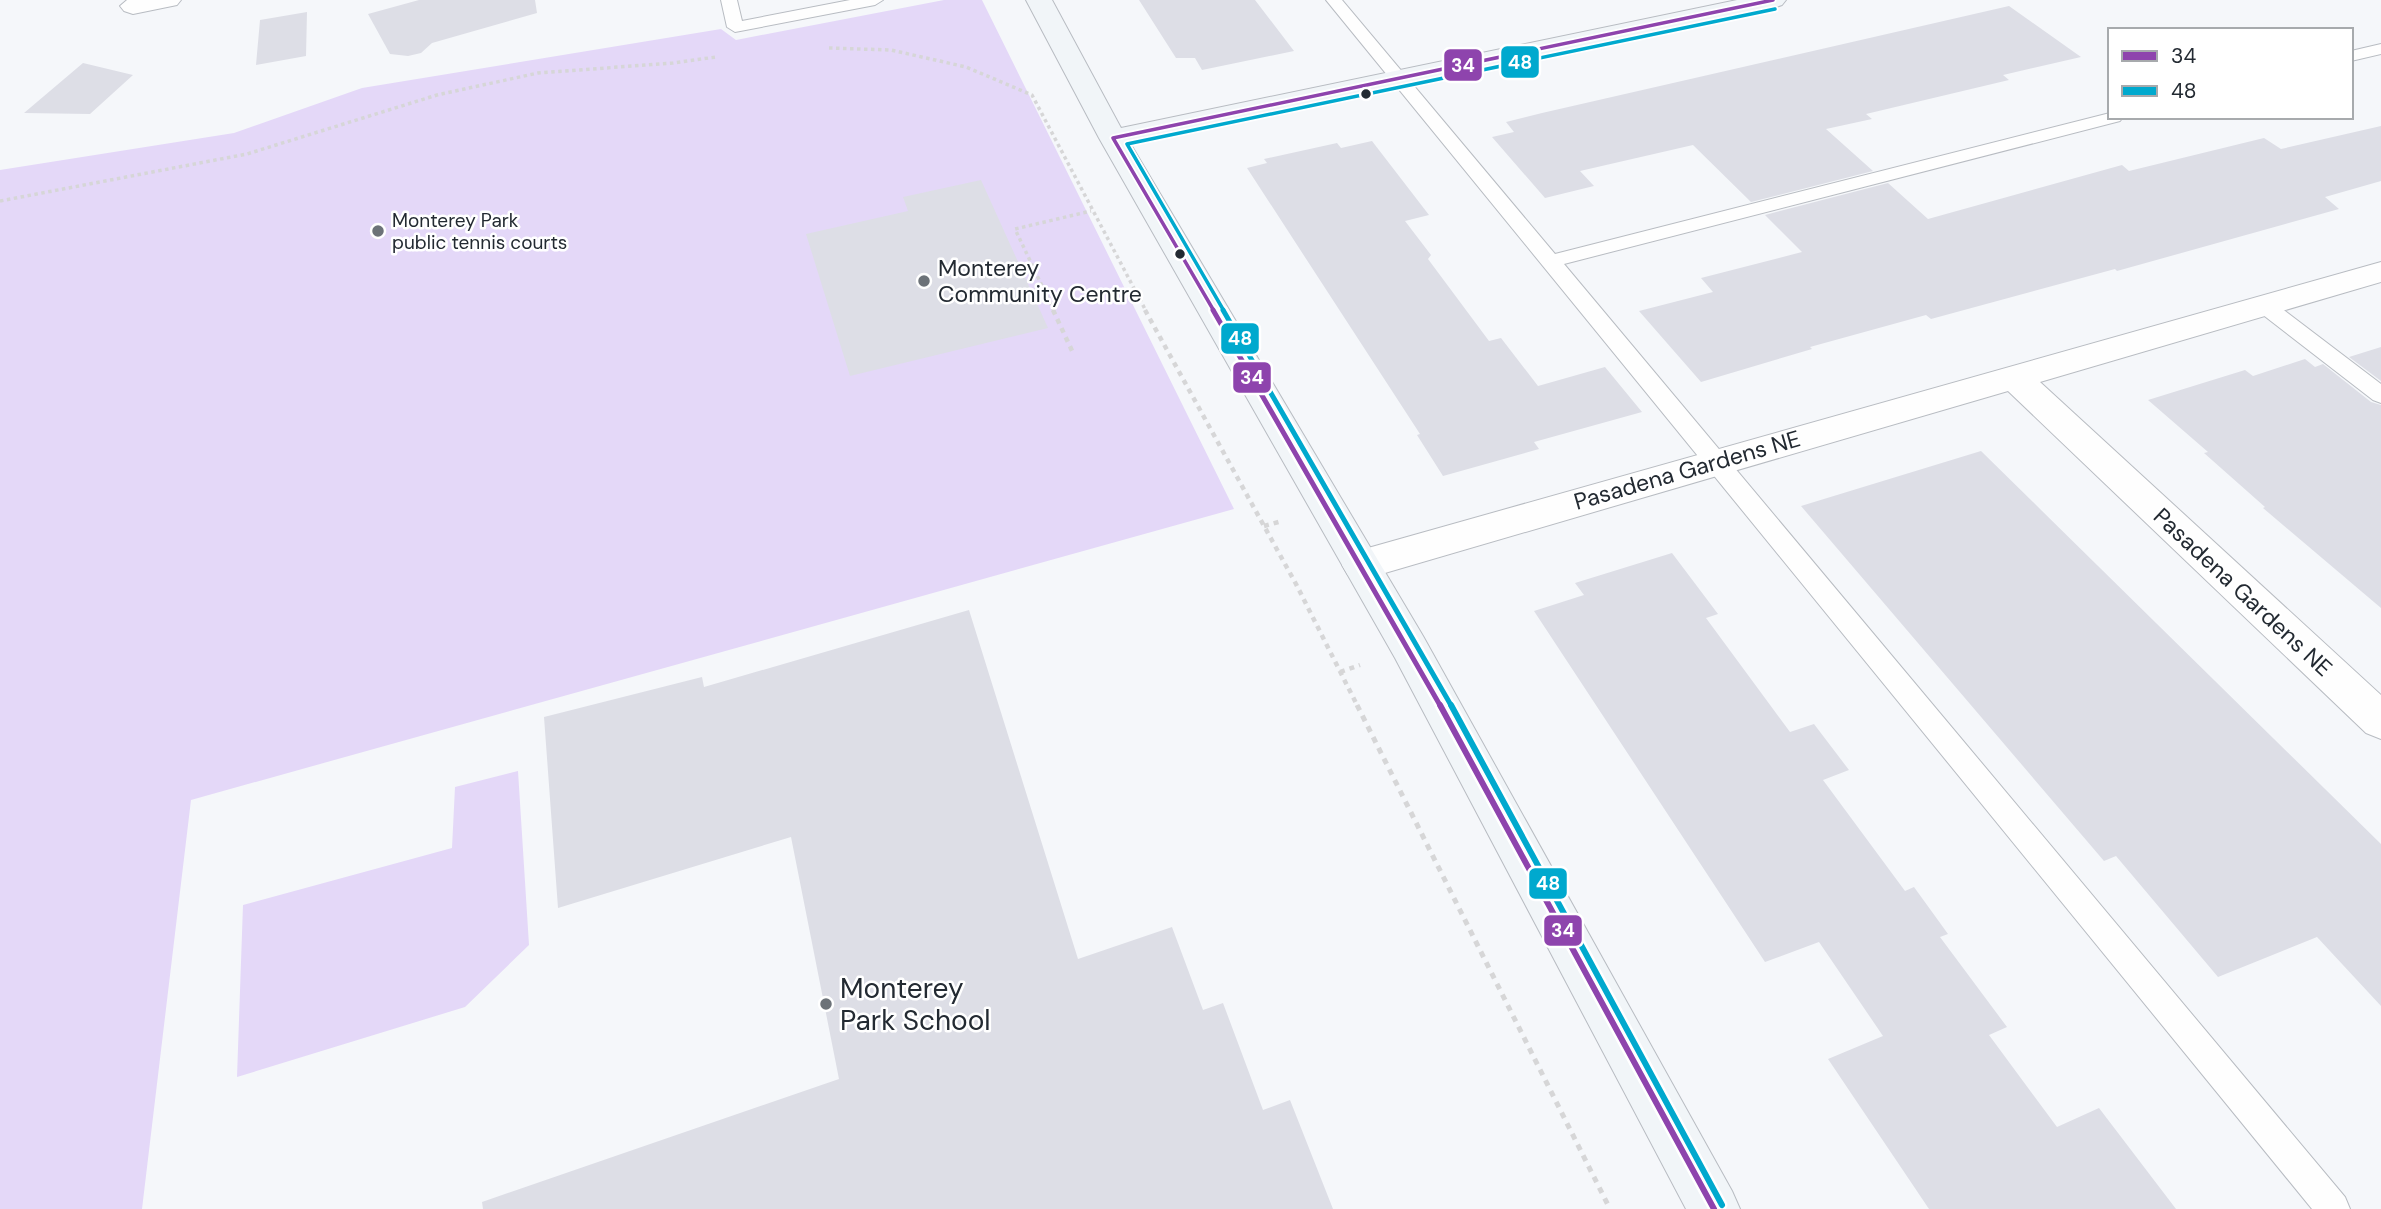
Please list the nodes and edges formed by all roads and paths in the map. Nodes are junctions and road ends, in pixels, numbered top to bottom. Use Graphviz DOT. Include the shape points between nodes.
graph roads {
  1 [pos="168,0"];
  2 [pos="729,0"];
  3 [pos="875,0"];
  4 [pos="1039,0"];
  5 [pos="1334,0"];
  6 [pos="1769,0"];
  7 [pos="133,6"];
  8 [pos="825,48"];
  9 [pos="2381,49"];
  10 [pos="723,56"];
  11 [pos="2353,56"];
  12 [pos="1397,78"];
  13 [pos="2108,119"];
  14 [pos="1113,138"];
  15 [pos="0,201"];
  16 [pos="1091,211"];
  17 [pos="1552,261"];
  18 [pos="2381,272"];
  19 [pos="2265,306"];
  20 [pos="1074,355"];
  21 [pos="2013,376"];
  22 [pos="2381,396"];
  23 [pos="1715,461"];
  24 [pos="1283,521"];
  25 [pos="1264,526"];
  26 [pos="1361,565"];
  27 [pos="1360,664"];
  28 [pos="1340,672"];
  29 [pos="2381,721"];
  30 [pos="1610,1209"];
  31 [pos="1714,1209"];
  32 [pos="2333,1209"];
  1 -- 7 [label="street"];
  2 -- 3 [label="lane" via="735,27"];
  4 -- 14 [label="street"];
  5 -- 12 [label="lane"];
  6 -- 12 [label="street"];
  8 -- 16 [label="path" via="903,53 966,67 1032,94"];
  9 -- 11 [label="lane"];
  10 -- 15 [label="path" via="538,73 437,95 247,154"];
  12 -- 14 [label="street"];
  12 -- 17 [label="lane"];
  13 -- 17 [label="lane"];
  14 -- 26 [label="street"];
  16 -- 20 [label="path" via="1015,229"];
  16 -- 25 [label="path"];
  17 -- 23 [label="lane"];
  18 -- 19 [label="street, Pasadena Gardens NE"];
  19 -- 21 [label="street, Pasadena Gardens NE"];
  19 -- 22 [label="lane"];
  21 -- 23 [label="street, Pasadena Gardens NE"];
  21 -- 29 [label="street, Pasadena Gardens NE"];
  23 -- 26 [label="street, Pasadena Gardens NE"];
  23 -- 32 [label="lane"];
  24 -- 25 [label="path"];
  25 -- 28 [label="path"];
  26 -- 31 [label="street"];
  27 -- 28 [label="path"];
  28 -- 30 [label="path"];
}
